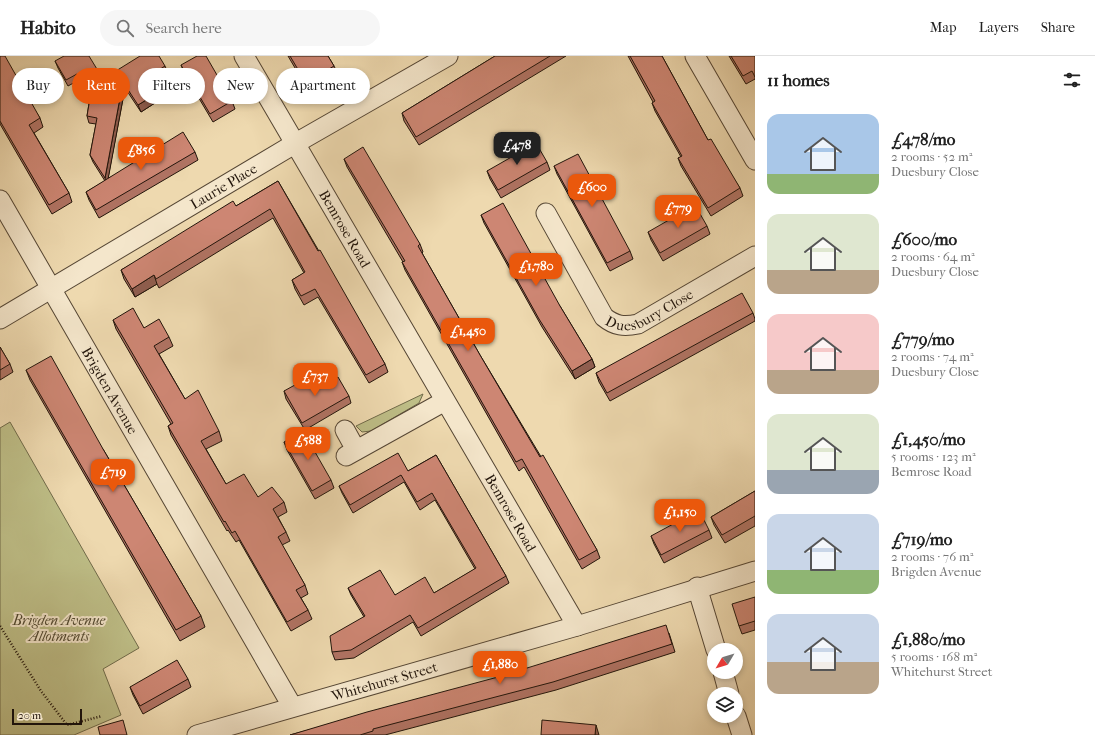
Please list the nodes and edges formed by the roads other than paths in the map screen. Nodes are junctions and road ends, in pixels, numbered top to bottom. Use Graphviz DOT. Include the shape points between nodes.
graph roads {
  1 [pos="244,56"];
  2 [pos="448,56"];
  3 [pos="695,56"];
  4 [pos="296,143"];
  5 [pos="755,160"];
  6 [pos="0,200"];
  7 [pos="546,214"];
  8 [pos="755,256"];
  9 [pos="52,289"];
  10 [pos="0,319"];
  11 [pos="445,401"];
  12 [pos="345,430"];
  13 [pos="755,571"];
  14 [pos="697,588"];
  15 [pos="577,626"];
  16 [pos="714,643"];
  17 [pos="292,706"];
  18 [pos="738,723"];
  19 [pos="197,735"];
  20 [pos="742,735"];
  1 -- 4 [label="street, Bemrose Road"];
  2 -- 4 [label="street, Laurie Place"];
  3 -- 5 [label="street"];
  4 -- 9 [label="street, Laurie Place"];
  4 -- 11 [label="street, Bemrose Road"];
  6 -- 9 [label="street, Brigden Avenue"];
  7 -- 8 [label="street, Duesbury Close" via="604,316 612,324 638,324"];
  9 -- 10 [label="street, Laurie Place"];
  9 -- 17 [label="street, Brigden Avenue"];
  11 -- 12 [label="street" via="351,453"];
  11 -- 15 [label="street, Bemrose Road"];
  13 -- 14 [label="street, Whitehurst Street"];
  14 -- 15 [label="street, Whitehurst Street"];
  14 -- 16 [label="street"];
  15 -- 17 [label="street, Whitehurst Street"];
  17 -- 19 [label="street, Whitehurst Street"];
  18 -- 20 [label="street"];
}
